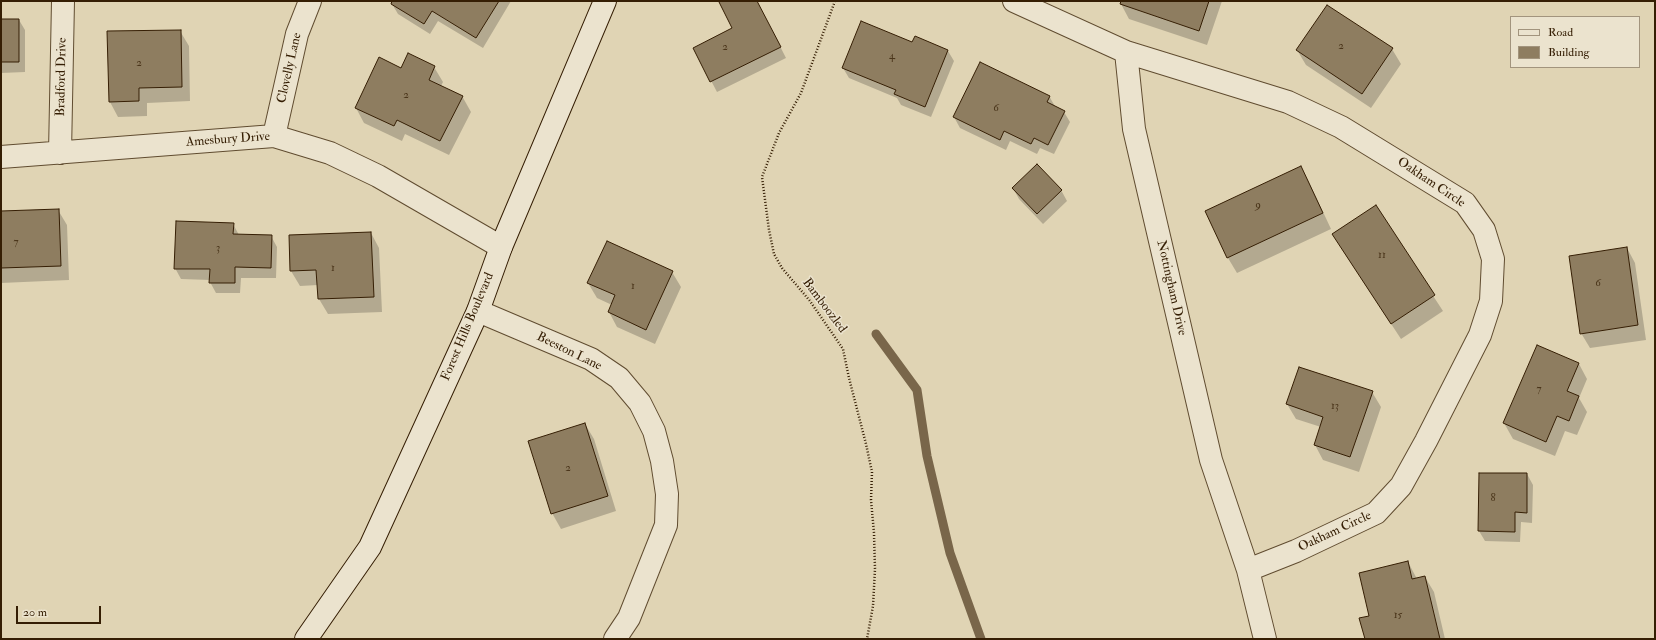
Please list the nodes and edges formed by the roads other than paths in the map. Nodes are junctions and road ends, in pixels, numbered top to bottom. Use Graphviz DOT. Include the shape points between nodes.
graph roads {
  1 [pos="63,1"];
  2 [pos="310,1"];
  3 [pos="605,1"];
  4 [pos="1014,1"];
  5 [pos="1126,52"];
  6 [pos="274,136"];
  7 [pos="60,153"];
  8 [pos="1,157"];
  9 [pos="501,248"];
  10 [pos="478,311"];
  11 [pos="1248,570"];
  12 [pos="306,639"];
  13 [pos="615,639"];
  14 [pos="1265,639"];
  1 -- 7 [label="street, Bradford Drive"];
  2 -- 6 [label="street, Clovelly Lane" via="297,34"];
  3 -- 9 [label="street, Forest Hills Boulevard"];
  4 -- 5 [label="street"];
  5 -- 11 [label="street, Nottingham Drive" via="1134,129 1211,460"];
  5 -- 11 [label="street, Oakham Circle" via="1288,102 1341,127 1465,202 1484,230 1493,260 1491,301 1480,335 1401,486 1376,513 1296,551"];
  6 -- 7 [label="street, Amesbury Drive"];
  6 -- 9 [label="street, Amesbury Drive" via="330,153 378,176"];
  7 -- 8 [label="street, Amesbury Drive"];
  9 -- 10 [label="street, Forest Hills Boulevard"];
  10 -- 12 [label="street, Forest Hills Boulevard" via="370,547"];
  10 -- 13 [label="street, Beeston Lane" via="591,359 619,378 640,403 654,431 667,494 666,525 629,618"];
  11 -- 14 [label="street, Nottingham Drive"];
}
